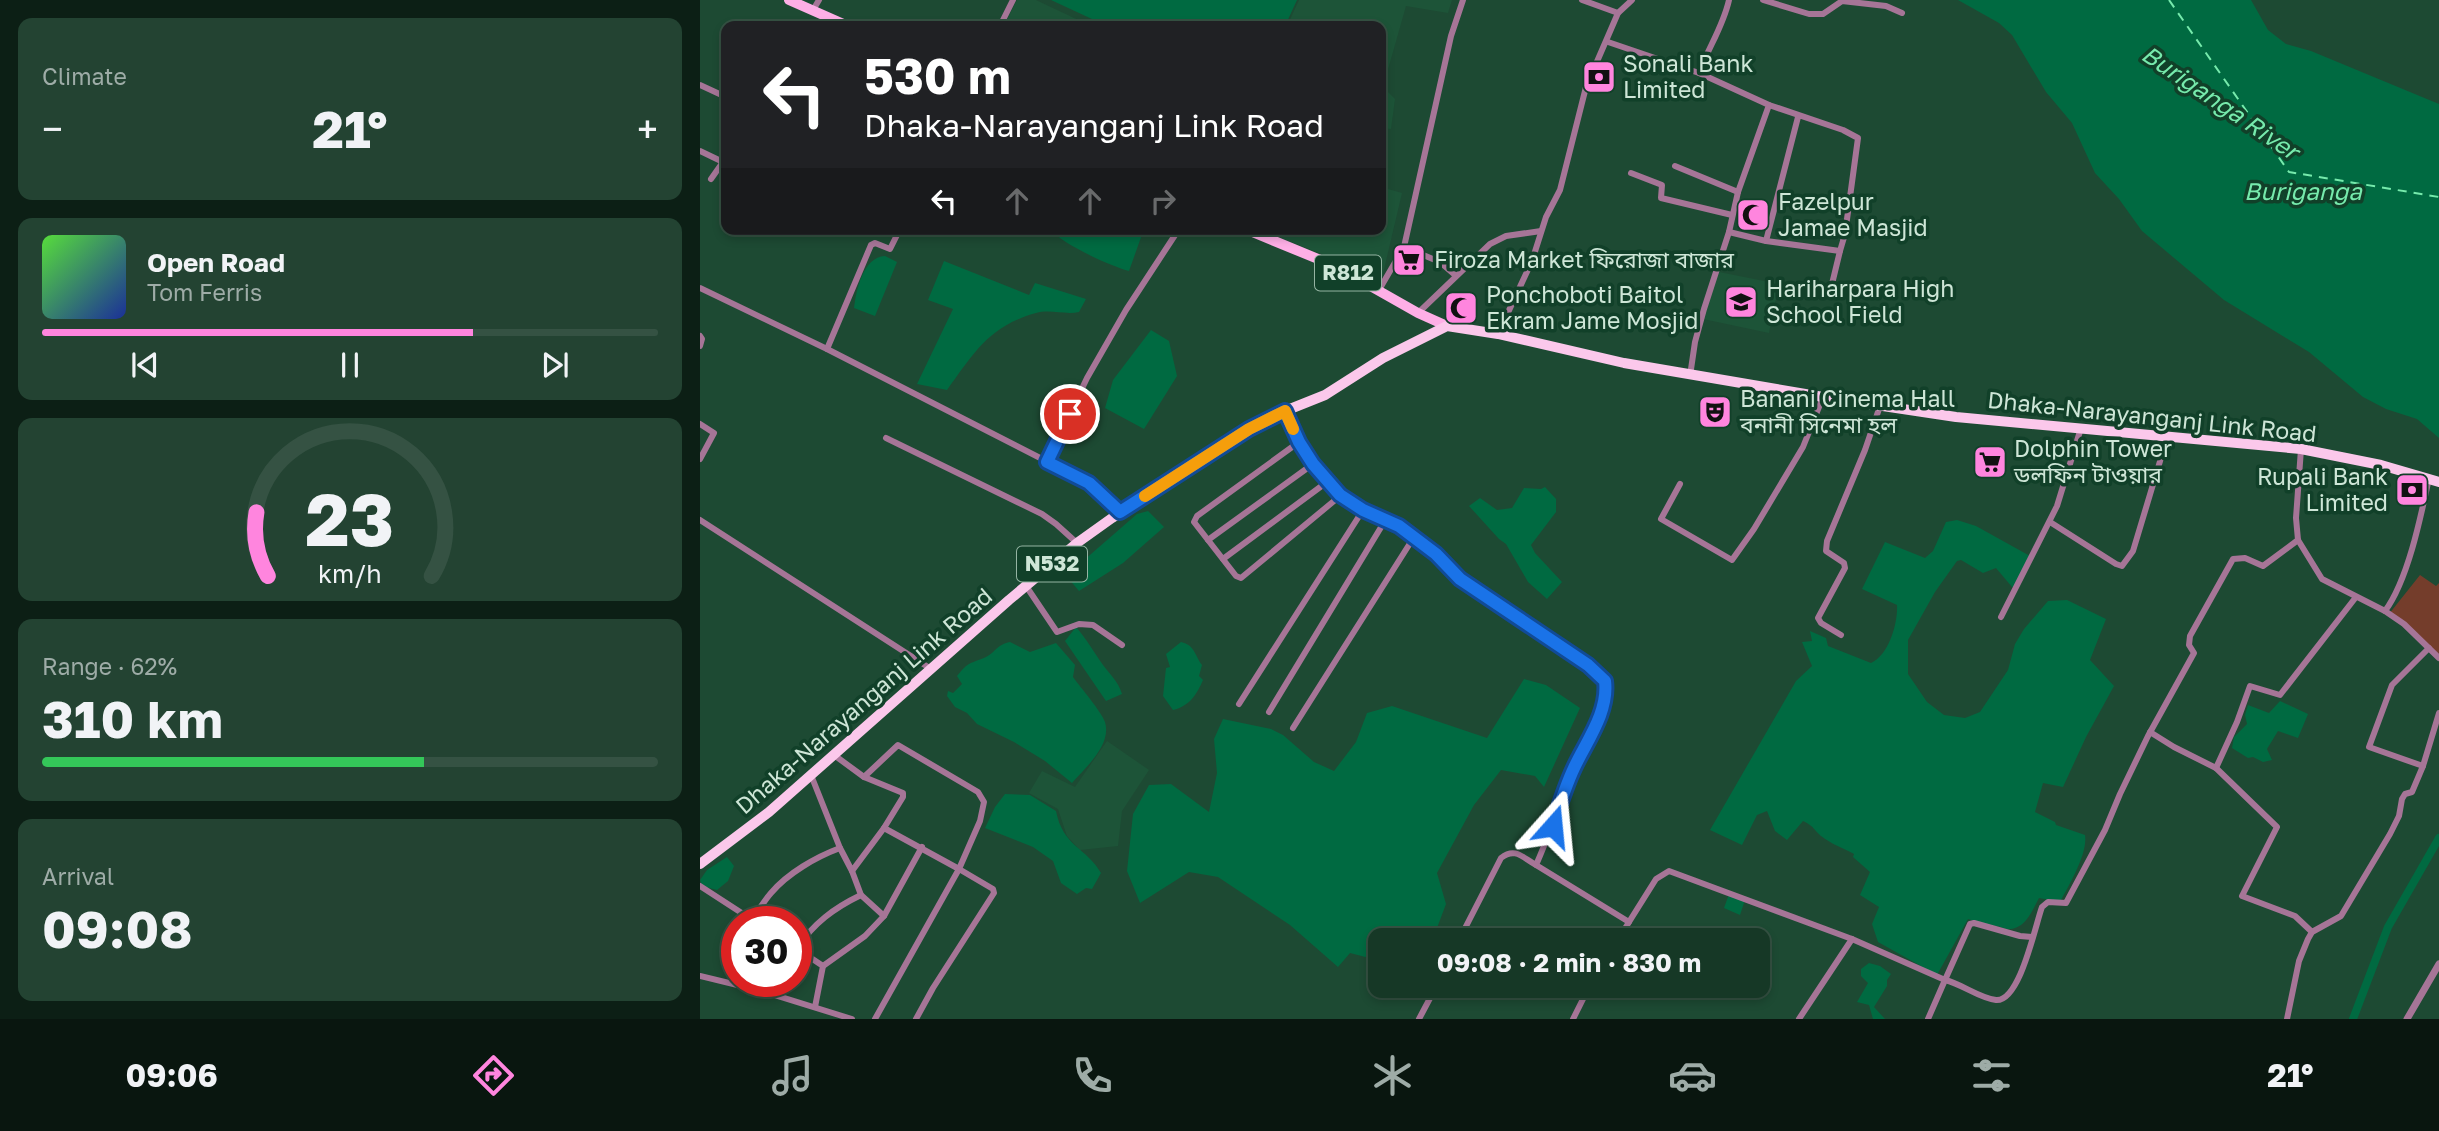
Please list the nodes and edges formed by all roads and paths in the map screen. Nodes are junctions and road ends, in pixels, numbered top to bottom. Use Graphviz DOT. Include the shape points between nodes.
graph roads {
  1 [pos="789,0"];
  2 [pos="819,0"];
  3 [pos="1013,0"];
  4 [pos="1463,0"];
  5 [pos="1582,0"];
  6 [pos="1632,0"];
  7 [pos="1729,0"];
  8 [pos="1763,0"];
  9 [pos="813,10"];
  10 [pos="1618,13"];
  11 [pos="1902,13"];
  12 [pos="837,21"];
  13 [pos="1002,21"];
  14 [pos="1608,41"];
  15 [pos="1699,73"];
  16 [pos="700,86"];
  17 [pos="721,95"];
  18 [pos="1769,105"];
  19 [pos="1798,117"];
  20 [pos="700,151"];
  21 [pos="721,161"];
  22 [pos="721,165"];
  23 [pos="1675,166"];
  24 [pos="1631,173"];
  25 [pos="711,179"];
  26 [pos="1738,191"];
  27 [pos="1732,215"];
  28 [pos="1541,231"];
  29 [pos="1729,232"];
  30 [pos="897,235"];
  31 [pos="1175,235"];
  32 [pos="1260,235"];
  33 [pos="1766,241"];
  34 [pos="1404,247"];
  35 [pos="1840,251"];
  36 [pos="1455,275"];
  37 [pos="1832,284"];
  38 [pos="700,288"];
  39 [pos="1379,290"];
  40 [pos="1418,313"];
  41 [pos="1447,326"];
  42 [pos="1497,334"];
  43 [pos="700,336"];
  44 [pos="700,346"];
  45 [pos="827,349"];
  46 [pos="1690,376"];
  47 [pos="1822,397"];
  48 [pos="1880,406"];
  49 [pos="1285,411"];
  50 [pos="700,424"];
  51 [pos="2081,428"];
  52 [pos="886,438"];
  53 [pos="2167,438"];
  54 [pos="1299,442"];
  55 [pos="2301,449"];
  56 [pos="700,459"];
  57 [pos="1047,462"];
  58 [pos="1313,464"];
  59 [pos="2434,480"];
  60 [pos="1327,482"];
  61 [pos="1680,484"];
  62 [pos="1340,495"];
  63 [pos="1363,510"];
  64 [pos="1120,512"];
  65 [pos="1387,519"];
  66 [pos="700,520"];
  67 [pos="2050,522"];
  68 [pos="1414,537"];
  69 [pos="1208,540"];
  70 [pos="2298,540"];
  71 [pos="1077,543"];
  72 [pos="1223,559"];
  73 [pos="1027,586"];
  74 [pos="2356,597"];
  75 [pos="2385,611"];
  76 [pos="2001,617"];
  77 [pos="1841,635"];
  78 [pos="1122,645"];
  79 [pos="2428,648"];
  80 [pos="2439,658"];
  81 [pos="931,669"];
  82 [pos="1239,704"];
  83 [pos="1269,712"];
  84 [pos="2439,713"];
  85 [pos="1293,728"];
  86 [pos="2150,732"];
  87 [pos="834,754"];
  88 [pos="2423,766"];
  89 [pos="2216,768"];
  90 [pos="811,775"];
  91 [pos="864,777"];
  92 [pos="884,828"];
  93 [pos="840,848"];
  94 [pos="923,848"];
  95 [pos="700,864"];
  96 [pos="1536,864"];
  97 [pos="956,867"];
  98 [pos="852,871"];
  99 [pos="700,886"];
  100 [pos="861,895"];
  101 [pos="731,906"];
  102 [pos="763,906"];
  103 [pos="884,916"];
  104 [pos="1629,922"];
  105 [pos="812,928"];
  106 [pos="1465,928"];
  107 [pos="1625,928"];
  108 [pos="2312,932"];
  109 [pos="2032,937"];
  110 [pos="1852,939"];
  111 [pos="812,959"];
  112 [pos="2439,964"];
  113 [pos="823,966"];
  114 [pos="700,976"];
  115 [pos="1945,980"];
  116 [pos="1430,998"];
  117 [pos="1584,998"];
  118 [pos="815,1007"];
  119 [pos="1802,1018"];
  120 [pos="852,1019"];
  121 [pos="875,1019"];
  122 [pos="916,1019"];
  123 [pos="1419,1019"];
  124 [pos="1573,1019"];
  125 [pos="1927,1019"];
  126 [pos="2287,1019"];
  127 [pos="2407,1019"];
  1 -- 9 [label="main road"];
  2 -- 9 [label="street"];
  3 -- 13 [label="street"];
  4 -- 34 [label="street"];
  5 -- 10 [label="street"];
  6 -- 10 [label="street"];
  7 -- 15 [label="street" via="1719,35"];
  8 -- 11 [label="street" via="1809,14 1823,14 1842,1 1886,6"];
  9 -- 12 [label="main road"];
  10 -- 14 [label="street"];
  14 -- 15 [label="street"];
  14 -- 28 [label="street" via="1586,87 1563,181"];
  15 -- 18 [label="street"];
  16 -- 17 [label="street"];
  18 -- 19 [label="street"];
  18 -- 26 [label="street"];
  19 -- 33 [label="street"];
  19 -- 35 [label="street" via="1858,138"];
  20 -- 21 [label="street"];
  22 -- 25 [label="street"];
  23 -- 26 [label="street"];
  24 -- 27 [label="street" via="1662,185 1661,198"];
  26 -- 27 [label="street"];
  27 -- 29 [label="street"];
  28 -- 36 [label="street" via="1506,236 1490,244"];
  28 -- 42 [label="street" via="1532,261"];
  29 -- 33 [label="street"];
  29 -- 46 [label="street" via="1701,320"];
  30 -- 45 [label="street" via="890,249 870,245"];
  31 -- 57 [label="street" via="1087,378"];
  32 -- 39 [label="main road, R812"];
  33 -- 35 [label="street"];
  34 -- 36 [label="street" via="1440,262"];
  34 -- 39 [label="street"];
  35 -- 37 [label="street"];
  36 -- 40 [label="street"];
  38 -- 45 [label="street"];
  39 -- 40 [label="main road, R812"];
  40 -- 41 [label="main road, R812"];
  41 -- 42 [label="highway, Dhaka-Narayanganj Link Road"];
  41 -- 49 [label="highway, Dhaka-Narayanganj Link Road / N532" via="1383,358 1325,395"];
  42 -- 46 [label="highway, Dhaka-Narayanganj Link Road"];
  43 -- 44 [label="street"];
  45 -- 57 [label="street"];
  46 -- 47 [label="highway, Dhaka-Narayanganj Link Road"];
  47 -- 48 [label="highway, Dhaka-Narayanganj Link Road"];
  47 -- 61 [label="street" via="1803,447 1731,560 1663,522 1661,515"];
  48 -- 51 [label="highway, Dhaka-Narayanganj Link Road"];
  48 -- 77 [label="street" via="1827,541 1826,551 1845,568 1818,618"];
  49 -- 54 [label="street"];
  49 -- 64 [label="highway, Dhaka-Narayanganj Link Road / N532"];
  50 -- 56 [label="street" via="713,433"];
  51 -- 53 [label="highway, Dhaka-Narayanganj Link Road"];
  51 -- 67 [label="street"];
  52 -- 71 [label="street" via="1042,514"];
  53 -- 55 [label="highway, Dhaka-Narayanganj Link Road"];
  53 -- 67 [label="street" via="2133,551 2122,566"];
  54 -- 58 [label="street"];
  54 -- 69 [label="street" via="1194,519"];
  55 -- 59 [label="highway, Dhaka-Narayanganj Link Road"];
  55 -- 70 [label="street"];
  57 -- 64 [label="street" via="1089,483"];
  58 -- 60 [label="street"];
  58 -- 69 [label="street"];
  59 -- 75 [label="street" via="2395,598"];
  60 -- 62 [label="street"];
  60 -- 72 [label="street"];
  62 -- 63 [label="street"];
  62 -- 72 [label="street" via="1241,578"];
  63 -- 65 [label="street"];
  63 -- 82 [label="street"];
  64 -- 71 [label="highway, Dhaka-Narayanganj Link Road / N532"];
  65 -- 68 [label="street"];
  65 -- 83 [label="street"];
  66 -- 81 [label="street"];
  67 -- 76 [label="street"];
  68 -- 85 [label="street"];
  68 -- 96 [label="street" via="1460,579 1605,681 1595,727 1573,769"];
  69 -- 72 [label="street"];
  70 -- 74 [label="street" via="2322,579"];
  70 -- 86 [label="street" via="2263,565 2233,559 2190,636 2194,653"];
  71 -- 73 [label="highway, Dhaka-Narayanganj Link Road / N532"];
  73 -- 78 [label="street" via="1057,632 1079,624 1093,625"];
  73 -- 81 [label="highway, Dhaka-Narayanganj Link Road / N532"];
  74 -- 75 [label="street"];
  74 -- 89 [label="street" via="2280,695 2250,686"];
  75 -- 79 [label="street"];
  79 -- 80 [label="street"];
  79 -- 88 [label="street" via="2392,685 2369,747"];
  81 -- 87 [label="highway, Dhaka-Narayanganj Link Road / N532"];
  84 -- 88 [label="street"];
  86 -- 89 [label="street"];
  86 -- 109 [label="street" via="2066,903 2048,902 2042,907"];
  87 -- 90 [label="highway, Dhaka-Narayanganj Link Road / N532"];
  87 -- 91 [label="street"];
  88 -- 108 [label="street" via="2412,792 2402,799 2390,834 2340,916"];
  89 -- 108 [label="street" via="2277,827 2242,896 2295,916"];
  90 -- 93 [label="street"];
  90 -- 95 [label="highway, Dhaka-Narayanganj Link Road / N532"];
  91 -- 92 [label="street" via="903,793"];
  91 -- 97 [label="street" via="898,745 978,792 984,802 983,813"];
  92 -- 94 [label="street"];
  92 -- 98 [label="street"];
  93 -- 98 [label="street"];
  93 -- 102 [label="street" via="789,877"];
  94 -- 97 [label="street"];
  94 -- 103 [label="street"];
  96 -- 104 [label="street"];
  96 -- 106 [label="street" via="1514,852 1501,858"];
  97 -- 121 [label="street"];
  97 -- 122 [label="street" via="994,893"];
  98 -- 100 [label="street"];
  99 -- 101 [label="street"];
  100 -- 103 [label="street"];
  100 -- 105 [label="street"];
  103 -- 113 [label="street"];
  104 -- 107 [label="street"];
  104 -- 110 [label="street" via="1656,879 1669,871"];
  108 -- 126 [label="street" via="2299,961"];
  109 -- 115 [label="street" via="1970,924"];
  109 -- 115 [label="street" via="2023,971 2003,999 1994,1000"];
  110 -- 115 [label="street"];
  110 -- 119 [label="street"];
  111 -- 113 [label="street"];
  112 -- 127 [label="street"];
  113 -- 118 [label="street"];
  114 -- 118 [label="street"];
  115 -- 125 [label="street"];
  116 -- 123 [label="street"];
  117 -- 124 [label="street"];
  118 -- 120 [label="street"];
}
